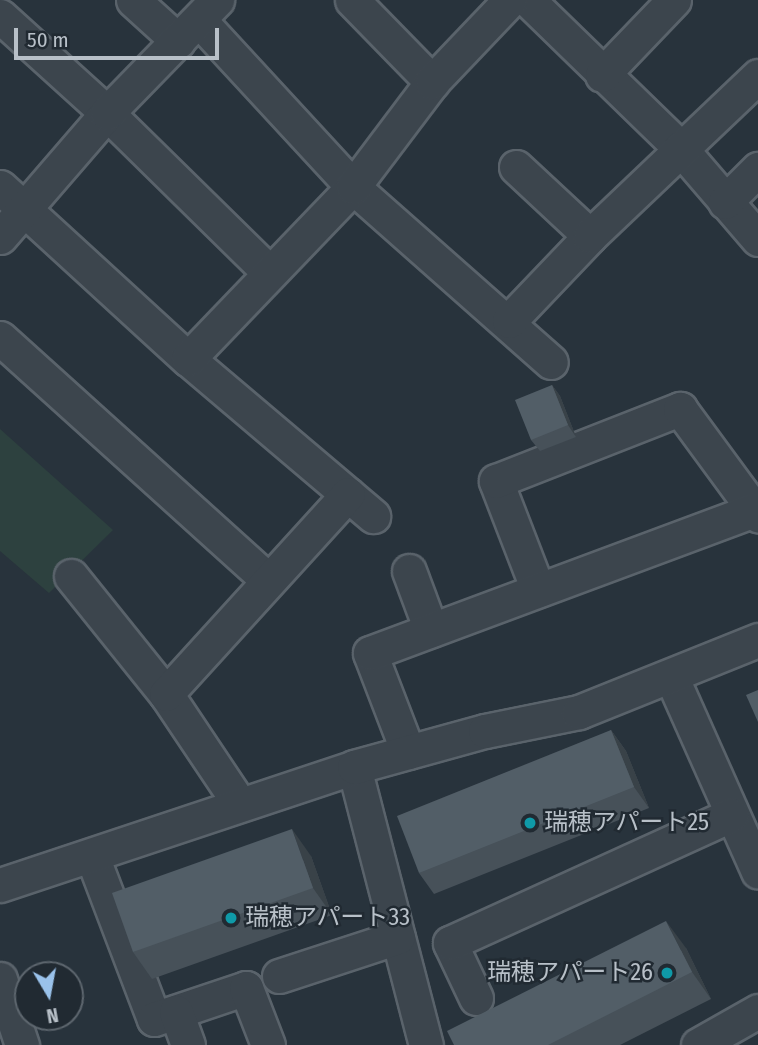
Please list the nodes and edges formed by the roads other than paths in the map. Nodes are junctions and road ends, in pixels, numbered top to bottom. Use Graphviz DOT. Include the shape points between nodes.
graph roads {
  1 [pos="133,0"];
  2 [pos="352,0"];
  3 [pos="510,0"];
  4 [pos="528,0"];
  5 [pos="674,0"];
  6 [pos="0,16"];
  7 [pos="198,20"];
  8 [pos="602,75"];
  9 [pos="758,76"];
  10 [pos="432,82"];
  11 [pos="107,113"];
  12 [pos="680,148"];
  13 [pos="516,167"];
  14 [pos="758,170"];
  15 [pos="353,187"];
  16 [pos="12,198"];
  17 [pos="725,202"];
  18 [pos="590,236"];
  19 [pos="0,237"];
  20 [pos="758,239"];
  21 [pos="269,272"];
  22 [pos="509,321"];
  23 [pos="0,338"];
  24 [pos="188,359"];
  25 [pos="551,362"];
  26 [pos="348,494"];
  27 [pos="756,513"];
  28 [pos="373,516"];
  29 [pos="410,571"];
  30 [pos="71,576"];
  31 [pos="267,579"];
  32 [pos="538,590"];
  33 [pos="432,630"];
  34 [pos="758,640"];
  35 [pos="671,676"];
  36 [pos="166,694"];
  37 [pos="408,752"];
  38 [pos="354,766"];
  39 [pos="239,803"];
  40 [pos="741,815"];
  41 [pos="92,856"];
  42 [pos="758,871"];
  43 [pos="0,886"];
  44 [pos="398,937"];
  45 [pos="279,976"];
  46 [pos="0,978"];
  47 [pos="476,998"];
  48 [pos="758,1011"];
  49 [pos="176,1012"];
  50 [pos="22,1045"];
  51 [pos="188,1045"];
  52 [pos="268,1045"];
  53 [pos="426,1045"];
  54 [pos="698,1045"];
  1 -- 7 [label="street"];
  2 -- 10 [label="street"];
  3 -- 10 [label="street"];
  4 -- 8 [label="street"];
  5 -- 8 [label="street"];
  6 -- 11 [label="street"];
  7 -- 11 [label="street"];
  7 -- 15 [label="street"];
  8 -- 12 [label="street"];
  9 -- 12 [label="street"];
  10 -- 15 [label="street"];
  11 -- 16 [label="street"];
  11 -- 21 [label="street"];
  12 -- 17 [label="street"];
  12 -- 18 [label="street"];
  13 -- 18 [label="street"];
  14 -- 17 [label="street"];
  15 -- 21 [label="street"];
  15 -- 22 [label="street"];
  16 -- 19 [label="street"];
  16 -- 24 [label="street"];
  17 -- 20 [label="street"];
  18 -- 22 [label="street"];
  21 -- 24 [label="street"];
  22 -- 25 [label="street"];
  23 -- 31 [label="street"];
  24 -- 26 [label="street"];
  26 -- 28 [label="street"];
  26 -- 31 [label="street"];
  27 -- 32 [label="street"];
  27 -- 32 [label="street" via="680,409 496,481"];
  29 -- 33 [label="street"];
  30 -- 36 [label="street"];
  31 -- 36 [label="street"];
  32 -- 33 [label="street"];
  33 -- 37 [label="street" via="370,653"];
  34 -- 35 [label="street"];
  35 -- 37 [label="street" via="579,712"];
  35 -- 40 [label="street"];
  36 -- 39 [label="street"];
  37 -- 38 [label="street"];
  38 -- 39 [label="street"];
  38 -- 44 [label="street"];
  39 -- 41 [label="street"];
  40 -- 42 [label="street"];
  40 -- 47 [label="street" via="450,943"];
  41 -- 43 [label="street"];
  41 -- 49 [label="street" via="154,1019"];
  44 -- 45 [label="street"];
  44 -- 53 [label="street"];
  46 -- 50 [label="street"];
  48 -- 54 [label="street"];
  49 -- 51 [label="street"];
  49 -- 52 [label="street" via="246,988"];
}
